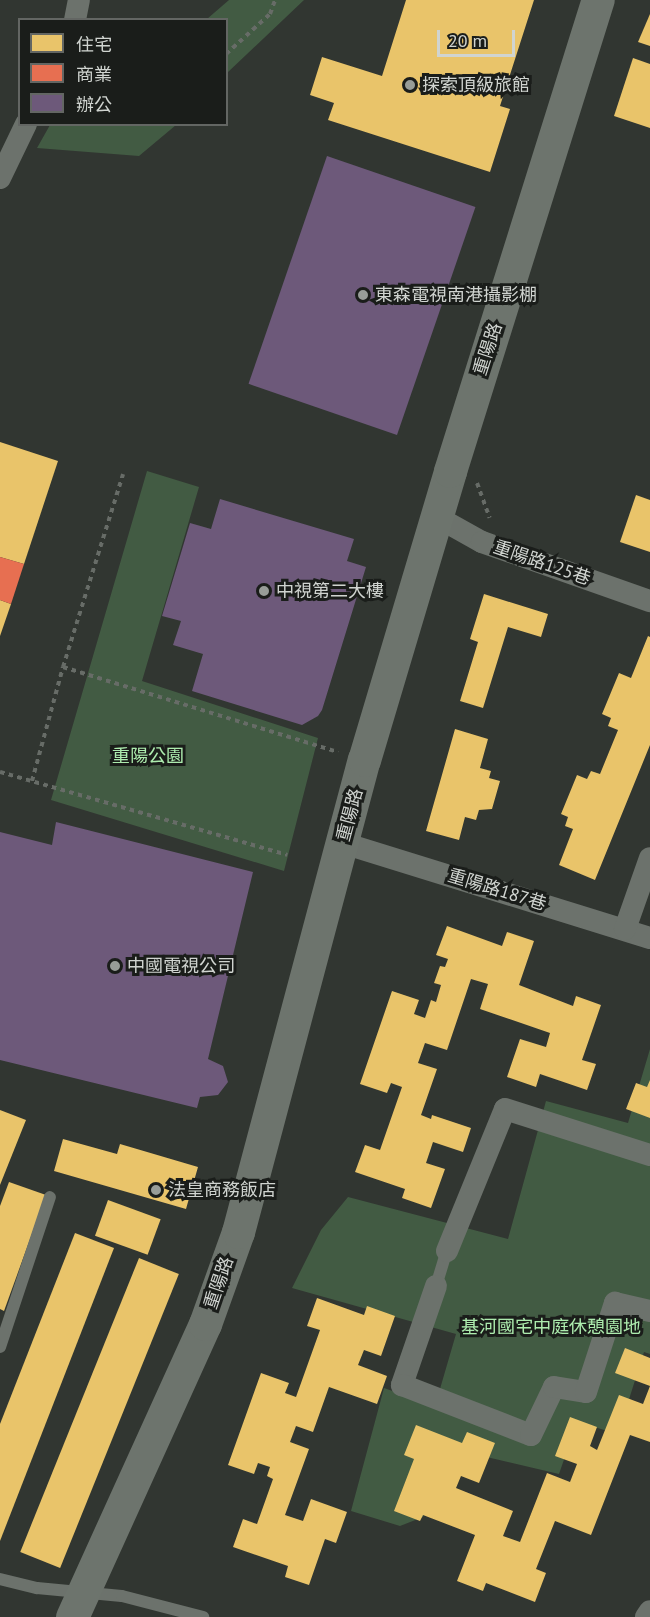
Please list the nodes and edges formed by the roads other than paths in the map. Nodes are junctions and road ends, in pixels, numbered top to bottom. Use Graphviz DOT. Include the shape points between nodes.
graph roads {
  1 [pos="79,0"];
  2 [pos="598,0"];
  3 [pos="75,18"];
  4 [pos="25,126"];
  5 [pos="0,178"];
  6 [pos="437,517"];
  7 [pos="650,601"];
  8 [pos="343,843"];
  9 [pos="650,858"];
  10 [pos="625,929"];
  11 [pos="650,938"];
  12 [pos="650,1155"];
  13 [pos="50,1197"];
  14 [pos="447,1251"];
  15 [pos="436,1287"];
  16 [pos="650,1311"];
  17 [pos="4,1327"];
  18 [pos="0,1347"];
  19 [pos="0,1579"];
  20 [pos="77,1605"];
  21 [pos="650,1611"];
  22 [pos="203,1617"];
  23 [pos="646,1617"];
  1 -- 3 [label="street"];
  2 -- 6 [label="street, 重陽路"];
  4 -- 5 [label="street"];
  6 -- 7 [label="street, 重陽路125巷" via="482,542"];
  6 -- 8 [label="street, 重陽路"];
  8 -- 10 [label="street, 重陽路187巷"];
  8 -- 20 [label="street, 重陽路" via="237,1232 205,1324"];
  9 -- 10 [label="street"];
  10 -- 11 [label="street, 重陽路187巷"];
  12 -- 14 [label="street" via="505,1109"];
  13 -- 17 [label="lane"];
  14 -- 15 [label="lane"];
  15 -- 16 [label="street" via="402,1385 531,1435 554,1387 586,1392 615,1303"];
  17 -- 18 [label="lane"];
  19 -- 20 [label="lane" via="37,1588"];
  20 -- 22 [label="lane" via="122,1596"];
  21 -- 23 [label="street"];
}
